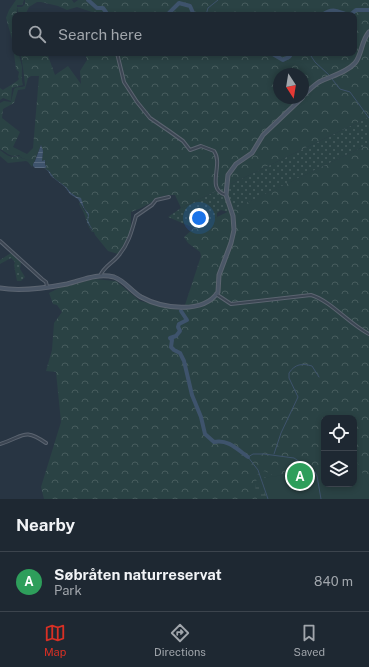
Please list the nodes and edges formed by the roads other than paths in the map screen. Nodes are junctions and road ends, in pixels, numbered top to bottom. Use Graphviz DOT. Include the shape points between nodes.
graph roads {
  1 [pos="369,32"];
  2 [pos="117,56"];
  3 [pos="309,91"];
  4 [pos="295,104"];
  5 [pos="226,195"];
  6 [pos="169,197"];
  7 [pos="0,241"];
  8 [pos="100,276"];
  9 [pos="47,286"];
  10 [pos="0,288"];
  11 [pos="216,294"];
  12 [pos="369,334"];
  13 [pos="46,443"];
  14 [pos="0,444"];
  1 -- 3 [label="street" via="354,64 319,82"];
  2 -- 5 [label="street" via="124,82 153,121 191,150 201,146 214,151 218,160 217,188"];
  4 -- 5 [label="street" via="264,135 252,153 232,169 227,180"];
  5 -- 11 [label="street" via="233,216 234,230 219,275"];
  6 -- 8 [label="street" via="156,200 152,206 136,216 131,236 124,249 105,267"];
  7 -- 9 [label="street" via="46,282"];
  8 -- 9 [label="street"];
  8 -- 11 [label="street" via="118,279 144,298 170,306 198,305"];
  9 -- 10 [label="street" via="16,290"];
  11 -- 12 [label="street" via="231,304 311,295 321,299 357,328"];
  13 -- 14 [label="street" via="37,436 26,434"];
}
